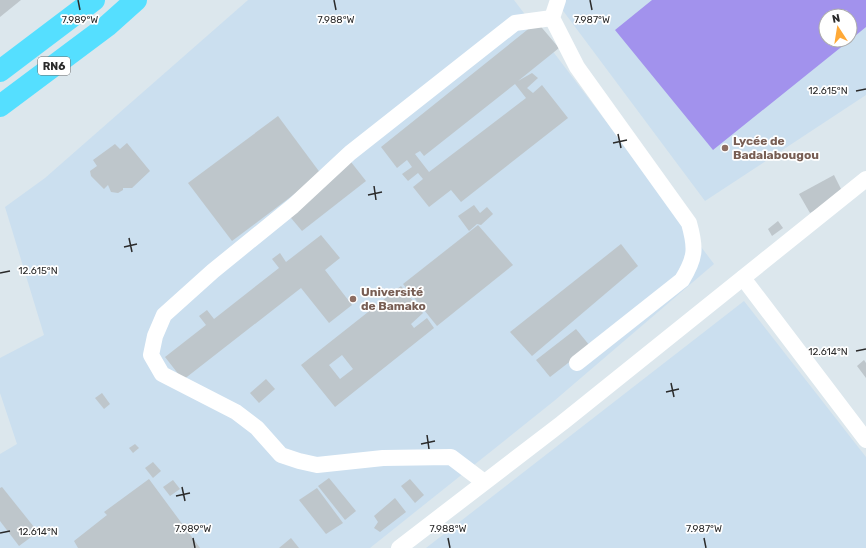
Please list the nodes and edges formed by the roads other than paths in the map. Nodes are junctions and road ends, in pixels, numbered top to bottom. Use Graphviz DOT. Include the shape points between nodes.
graph roads {
  1 [pos="94,0"];
  2 [pos="136,0"];
  3 [pos="558,0"];
  4 [pos="552,18"];
  5 [pos="0,71"];
  6 [pos="0,106"];
  7 [pos="866,179"];
  8 [pos="743,278"];
  9 [pos="577,363"];
  10 [pos="866,440"];
  11 [pos="484,482"];
  12 [pos="399,548"];
  1 -- 5 [label="highway, RN6"];
  2 -- 6 [label="highway, RN6" via="107,26"];
  3 -- 4 [label="street"];
  4 -- 9 [label="street" via="577,67 689,223 694,239 692,262 682,280"];
  4 -- 11 [label="street" via="515,23 350,153 293,206 164,315 154,336 152,355 162,374 236,412 257,428 281,455 317,465 383,458 451,457"];
  7 -- 8 [label="street"];
  8 -- 10 [label="street"];
  8 -- 11 [label="street"];
  11 -- 12 [label="street"];
}
